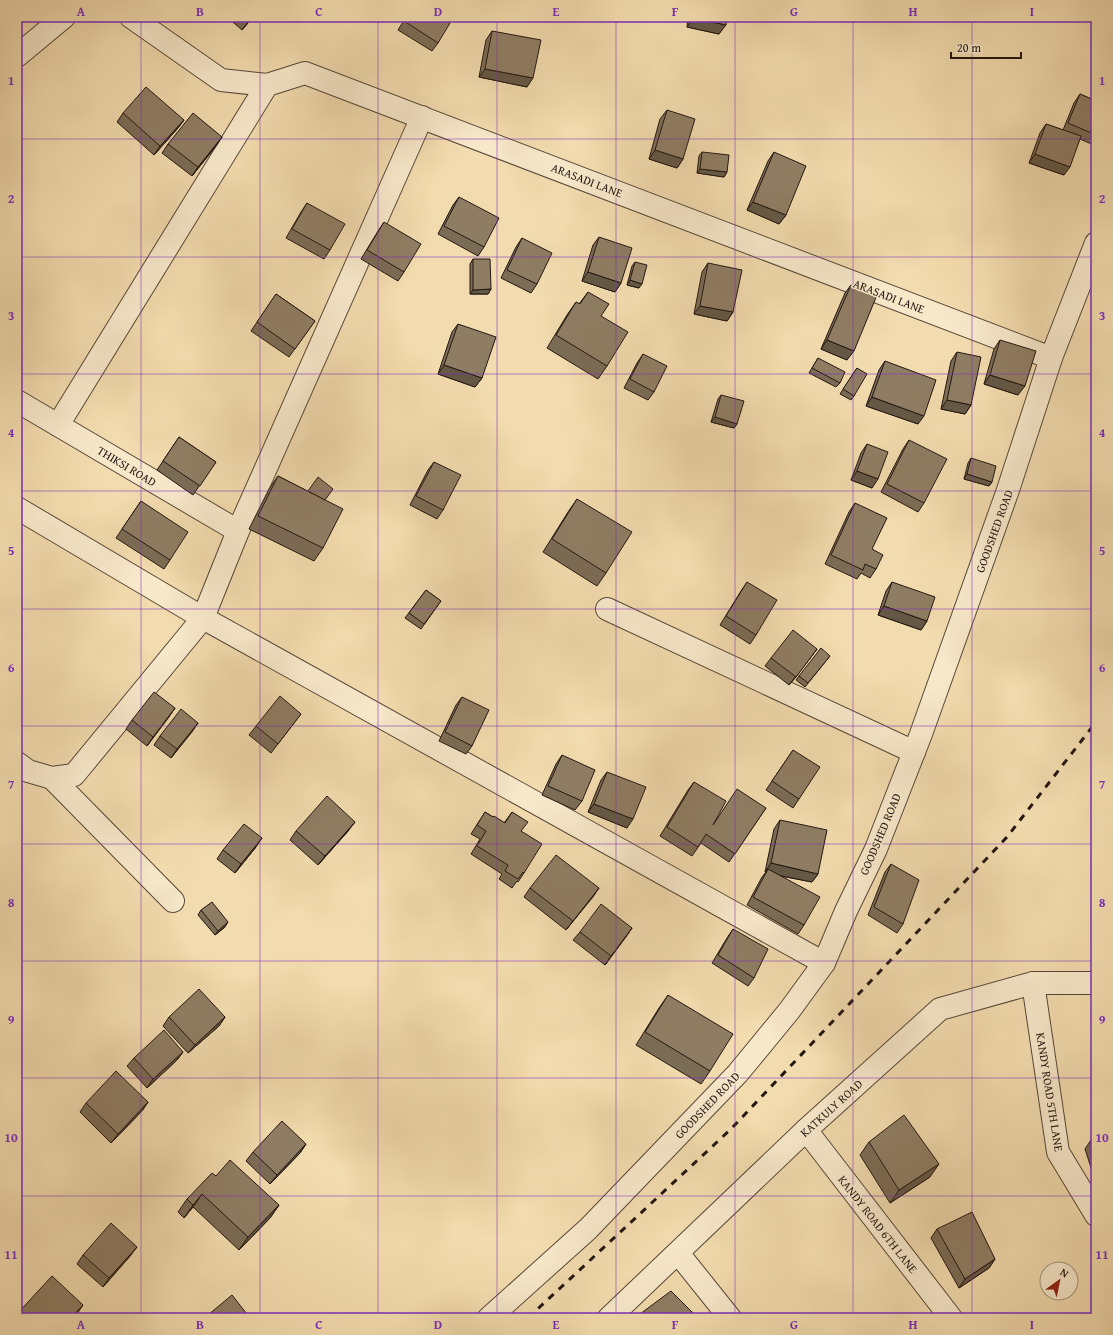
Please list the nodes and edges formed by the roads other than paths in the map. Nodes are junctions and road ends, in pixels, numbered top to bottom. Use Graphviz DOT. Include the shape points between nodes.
graph roads {
  1 [pos="64,17"];
  2 [pos="131,17"];
  3 [pos="17,56"];
  4 [pos="267,85"];
  5 [pos="422,117"];
  6 [pos="1096,243"];
  7 [pos="1051,358"];
  8 [pos="17,401"];
  9 [pos="58,425"];
  10 [pos="17,508"];
  11 [pos="238,531"];
  12 [pos="607,609"];
  13 [pos="203,618"];
  14 [pos="914,752"];
  15 [pos="17,762"];
  16 [pos="52,778"];
  17 [pos="173,902"];
  18 [pos="824,963"];
  19 [pos="1033,983"];
  20 [pos="1096,983"];
  21 [pos="806,1130"];
  22 [pos="1096,1215"];
  23 [pos="678,1254"];
  24 [pos="612,1317"];
  25 [pos="489,1318"];
  26 [pos="730,1318"];
  27 [pos="951,1318"];
  1 -- 3 [label="street"];
  2 -- 4 [label="street, ARASADI LANE" via="221,80"];
  4 -- 5 [label="street, ARASADI LANE" via="305,73"];
  4 -- 9 [label="street"];
  5 -- 7 [label="street, ARASADI LANE"];
  5 -- 11 [label="street"];
  6 -- 7 [label="street, GOODSHED ROAD"];
  7 -- 14 [label="street, GOODSHED ROAD" via="1008,490"];
  8 -- 9 [label="street, THIKSI ROAD"];
  9 -- 11 [label="street, THIKSI ROAD"];
  10 -- 13 [label="street"];
  11 -- 13 [label="street"];
  12 -- 14 [label="street"];
  13 -- 16 [label="street" via="74,775"];
  13 -- 18 [label="street"];
  14 -- 18 [label="street, GOODSHED ROAD" via="876,849"];
  15 -- 16 [label="street" via="28,771"];
  16 -- 17 [label="street"];
  18 -- 25 [label="street, GOODSHED ROAD" via="738,1073 588,1229"];
  19 -- 20 [label="street, KATKULY ROAD"];
  19 -- 21 [label="street, KATKULY ROAD" via="940,1010"];
  19 -- 22 [label="street, KANDY ROAD 5TH LANE" via="1058,1152"];
  21 -- 23 [label="street, KATKULY ROAD"];
  21 -- 27 [label="street, KANDY ROAD 6TH LANE"];
  23 -- 24 [label="street, KATKULY ROAD"];
  23 -- 26 [label="street"];
}
